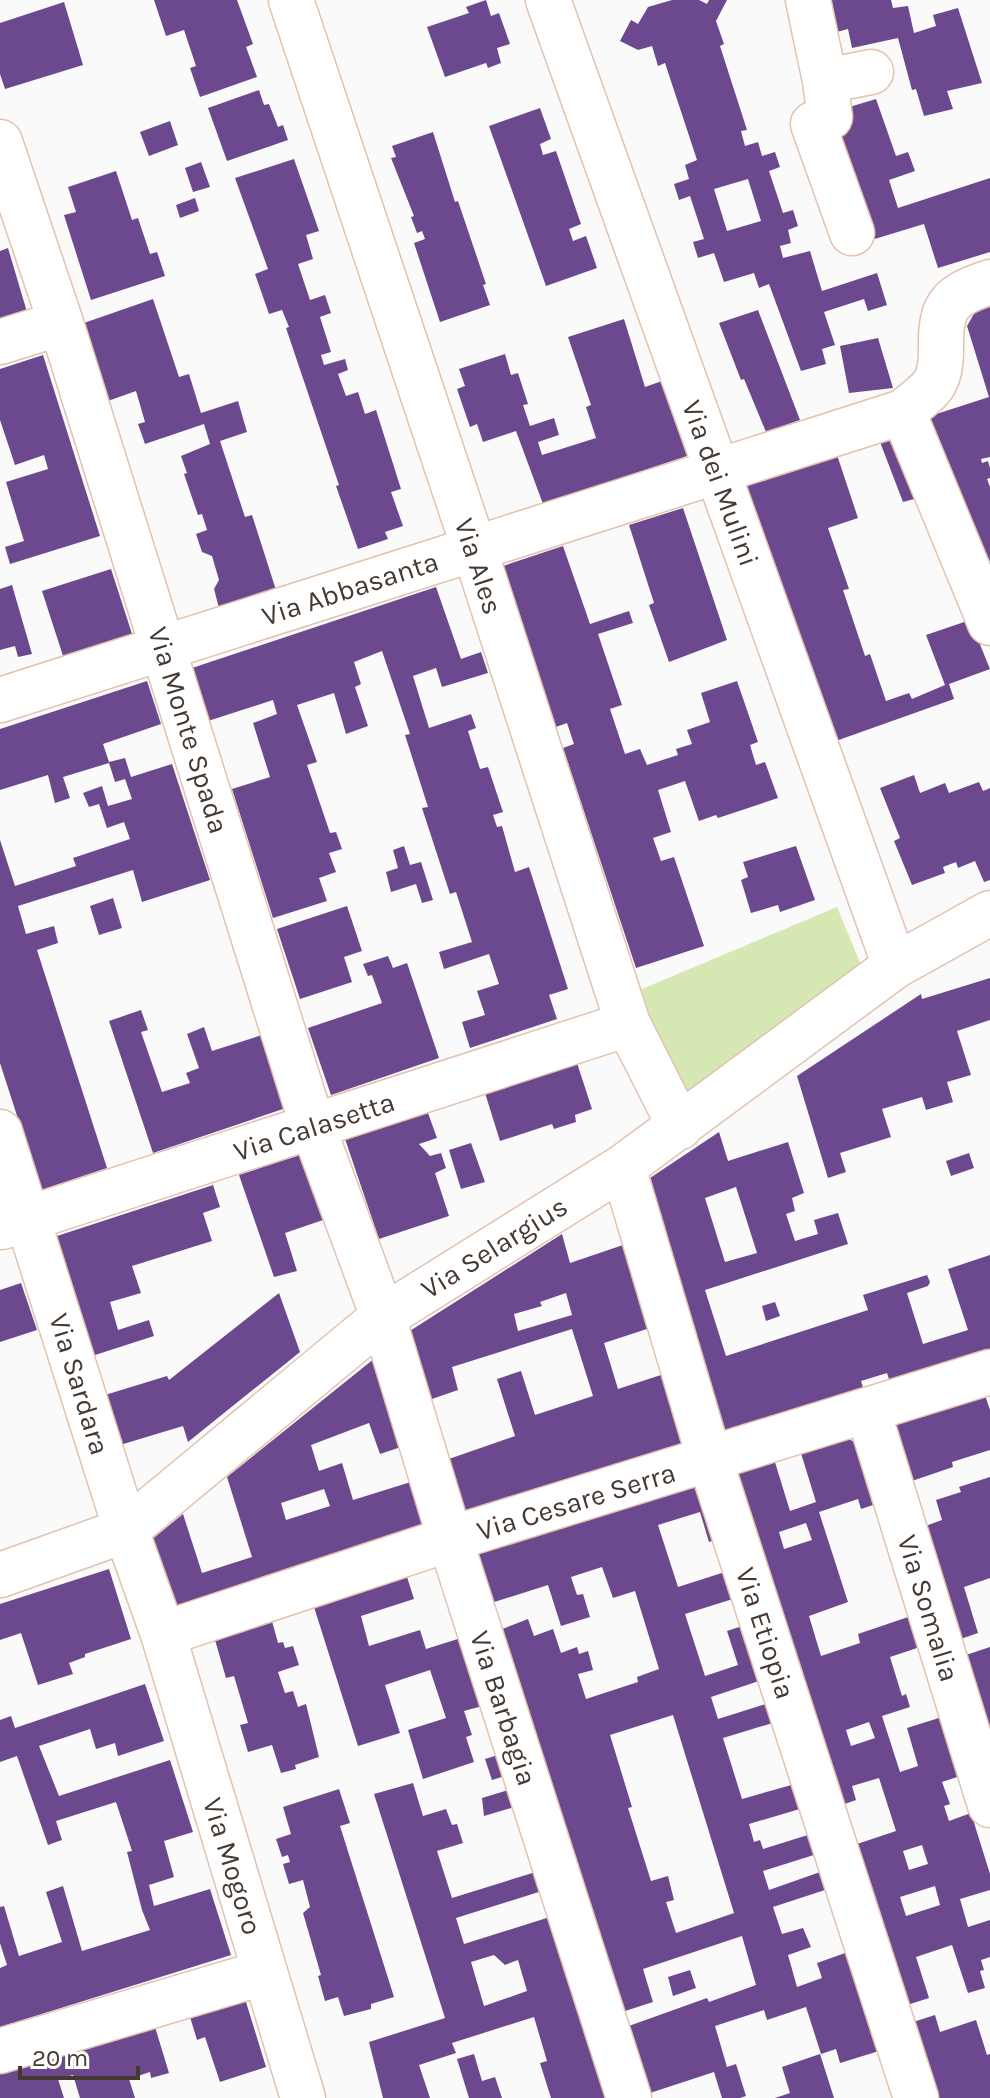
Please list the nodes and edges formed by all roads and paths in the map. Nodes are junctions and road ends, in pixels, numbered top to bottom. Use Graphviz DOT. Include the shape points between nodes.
graph roads {
  1 [pos="291,0"];
  2 [pos="548,0"];
  3 [pos="808,0"];
  4 [pos="871,72"];
  5 [pos="825,81"];
  6 [pos="0,142"];
  7 [pos="852,233"];
  8 [pos="990,282"];
  9 [pos="61,323"];
  10 [pos="0,342"];
  11 [pos="903,412"];
  12 [pos="716,470"];
  13 [pos="474,548"];
  14 [pos="990,623"];
  15 [pos="163,648"];
  16 [pos="0,700"];
  17 [pos="990,913"];
  18 [pos="895,966"];
  19 [pos="628,1024"];
  20 [pos="313,1127"];
  21 [pos="680,1127"];
  22 [pos="0,1132"];
  23 [pos="623,1167"];
  24 [pos="14,1223"];
  25 [pos="383,1317"];
  26 [pos="990,1372"];
  27 [pos="868,1411"];
  28 [pos="710,1460"];
  29 [pos="126,1530"];
  30 [pos="450,1539"];
  31 [pos="0,1575"];
  32 [pos="163,1634"];
  33 [pos="990,1805"];
  34 [pos="265,1972"];
  35 [pos="0,2051"];
  36 [pos="303,2098"];
  37 [pos="629,2098"];
  38 [pos="916,2098"];
  1 -- 13 [label="street, Via Ales"];
  2 -- 12 [label="street, Via dei Mulini"];
  3 -- 5 [label="street"];
  4 -- 5 [label="street"];
  5 -- 7 [label="street" via="830,117 813,124"];
  6 -- 9 [label="street, Via Monte Spada"];
  8 -- 11 [label="street" via="965,290 947,306 935,383"];
  9 -- 10 [label="street"];
  9 -- 15 [label="street, Via Monte Spada"];
  11 -- 12 [label="street, Via Abbasanta"];
  11 -- 14 [label="street"];
  12 -- 13 [label="street, Via Abbasanta"];
  12 -- 18 [label="street, Via dei Mulini"];
  13 -- 15 [label="street, Via Abbasanta"];
  13 -- 19 [label="street, Via Ales"];
  15 -- 16 [label="street, Via Abbasanta"];
  15 -- 20 [label="street, Via Monte Spada"];
  17 -- 18 [label="street, Via Selargius"];
  18 -- 21 [label="street, Via Selargius"];
  19 -- 20 [label="street, Via Calasetta"];
  19 -- 21 [label="street, Via Ales"];
  20 -- 24 [label="street, Via Calasetta"];
  20 -- 25 [label="street, Via Monte Spada"];
  21 -- 23 [label="street, Via Selargius"];
  22 -- 24 [label="street, Via Sardara"];
  23 -- 25 [label="street, Via Selargius"];
  23 -- 28 [label="street, Via Etiopia"];
  24 -- 29 [label="street, Via Sardara"];
  25 -- 29 [label="street, Via Selargius"];
  25 -- 30 [label="street, Via Barbagia"];
  26 -- 27 [label="street, Via Cesare Serra"];
  27 -- 28 [label="street, Via Cesare Serra"];
  27 -- 33 [label="street, Via Somalia"];
  28 -- 30 [label="street, Via Cesare Serra"];
  28 -- 38 [label="street, Via Etiopia"];
  29 -- 31 [label="street, Via Selargius"];
  29 -- 32 [label="street, Via Sardara"];
  30 -- 32 [label="street, Via Cesare Serra"];
  30 -- 37 [label="street, Via Barbagia"];
  32 -- 34 [label="street, Via Mogoro"];
  34 -- 35 [label="street"];
  34 -- 36 [label="street, Via Mogoro"];
}
